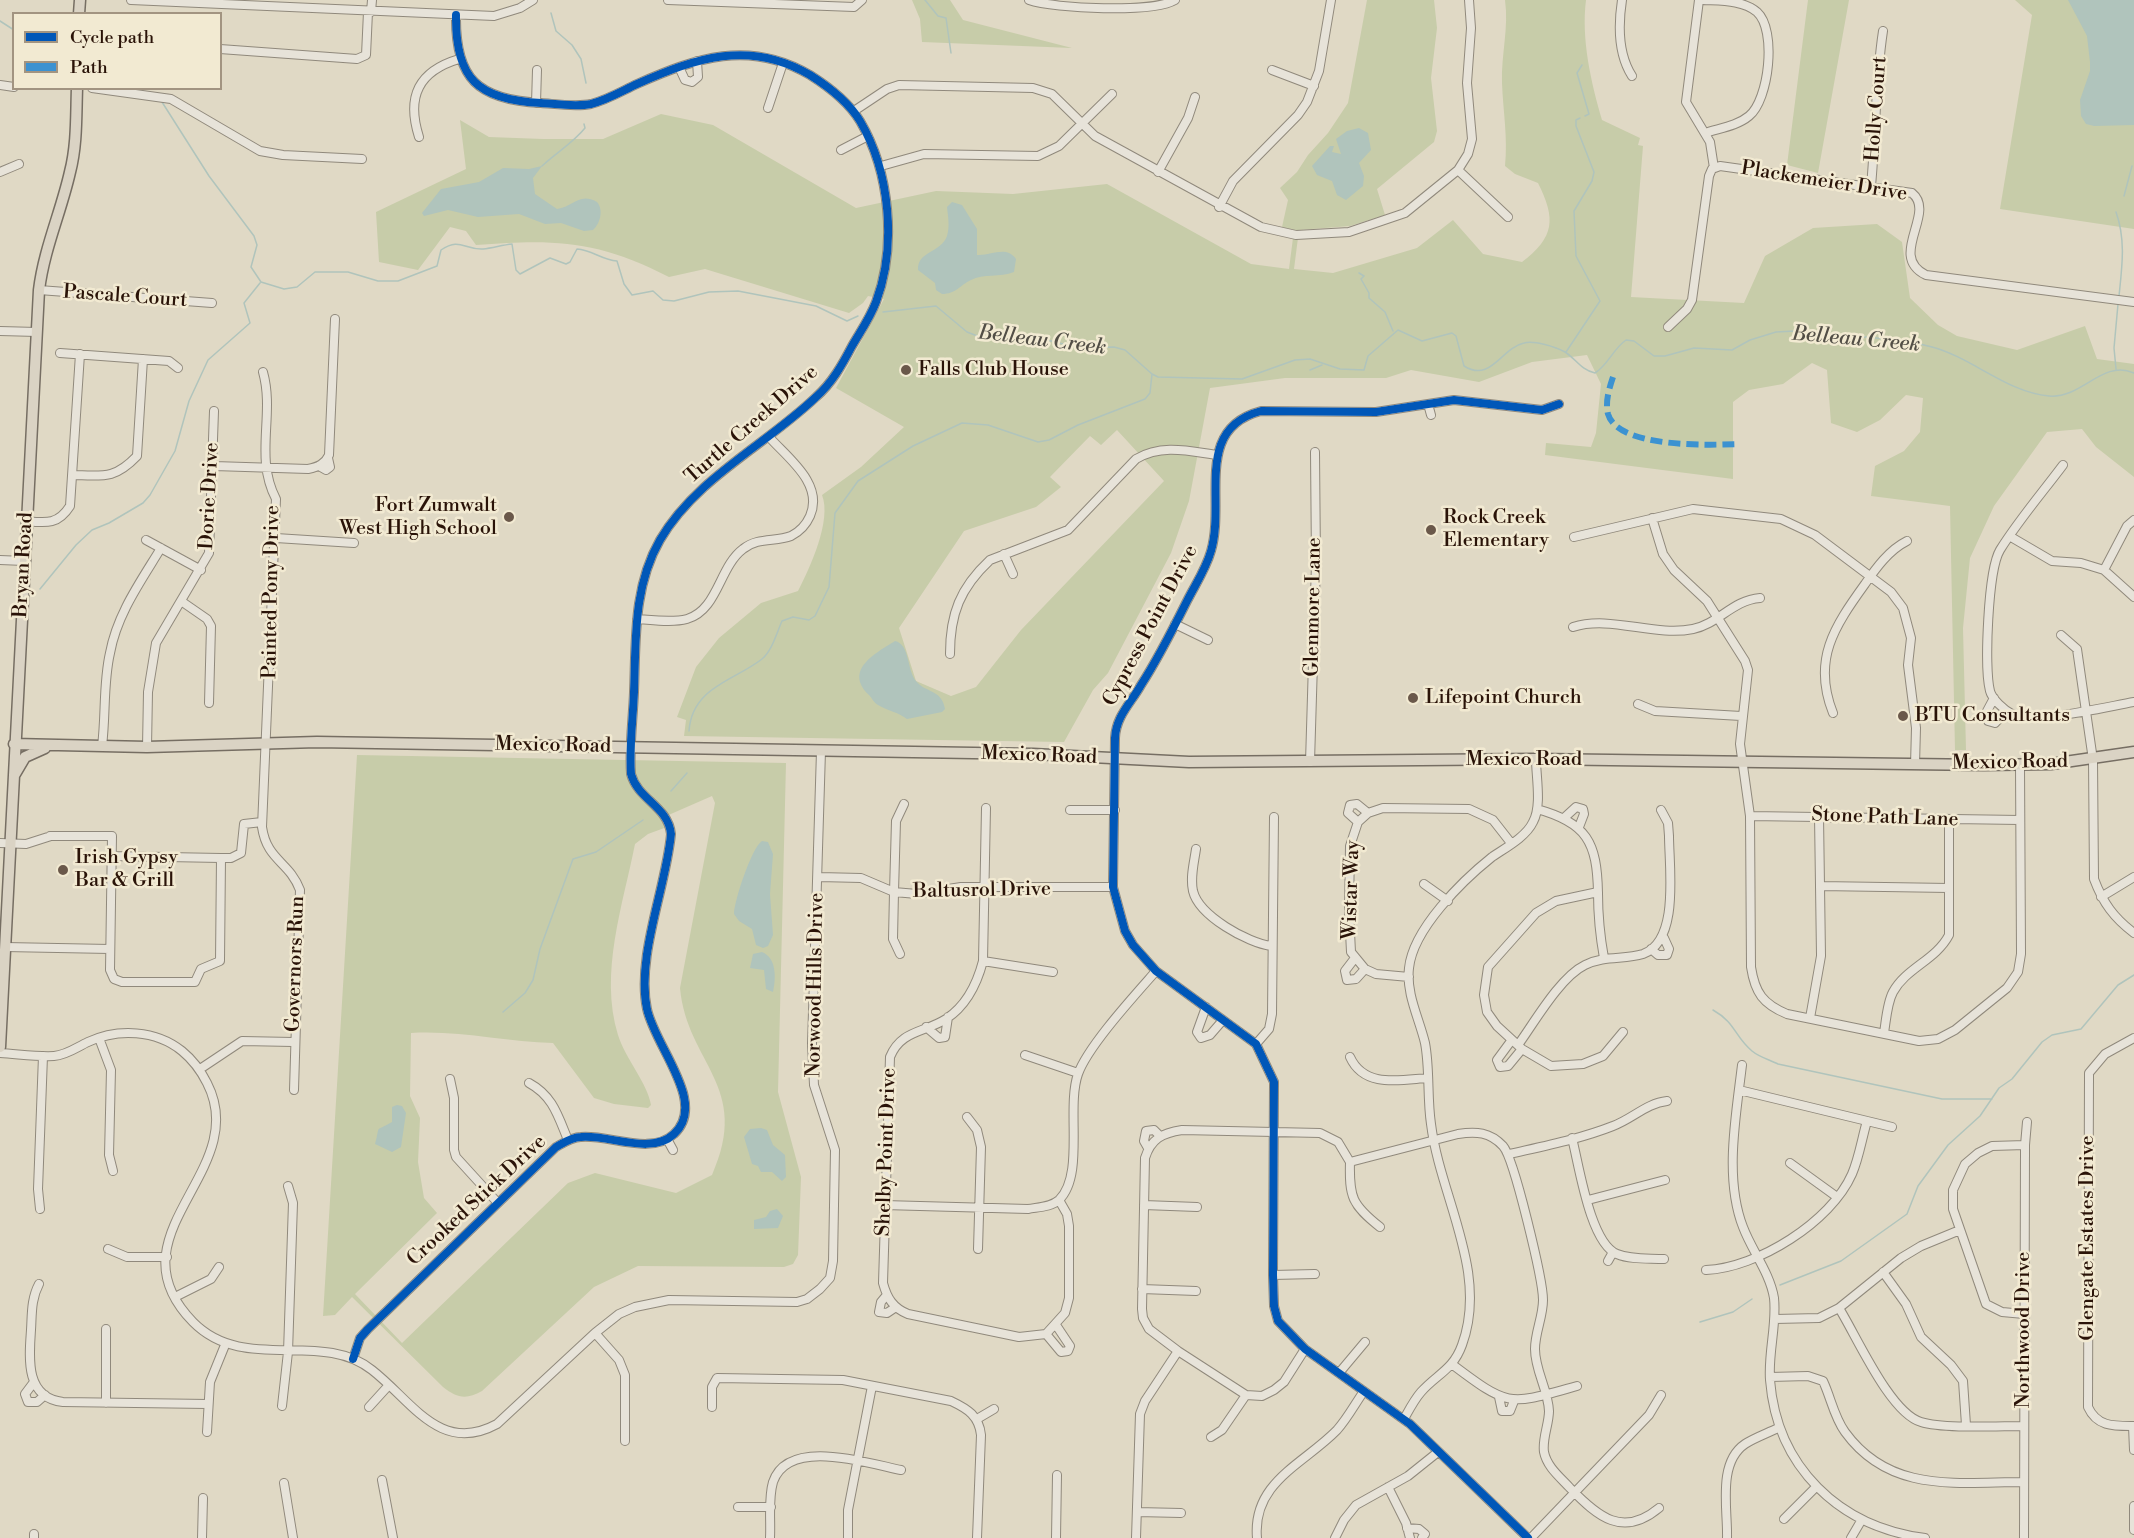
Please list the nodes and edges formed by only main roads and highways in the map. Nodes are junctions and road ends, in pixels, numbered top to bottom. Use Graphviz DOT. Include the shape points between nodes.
graph roads {
  1 [pos="77,90"];
  2 [pos="14,744"];
  3 [pos="50,745"];
  4 [pos="2134,753"];
  5 [pos="13,776"];
  6 [pos="5,843"];
  7 [pos="0,1047"];
  1 -- 2 [label="main road, Bryan Road" via="71,171 46,252 39,290"];
  2 -- 3 [label="main road, Mexico Road"];
  2 -- 5 [label="main road, Bryan Road"];
  3 -- 4 [label="main road, Mexico Road" via="267,743 1310,762 1536,759 2020,766"];
  3 -- 5 [label="main road" via="25,757"];
  5 -- 6 [label="main road, Bryan Road"];
  6 -- 7 [label="main road, Bryan Road"];
}
